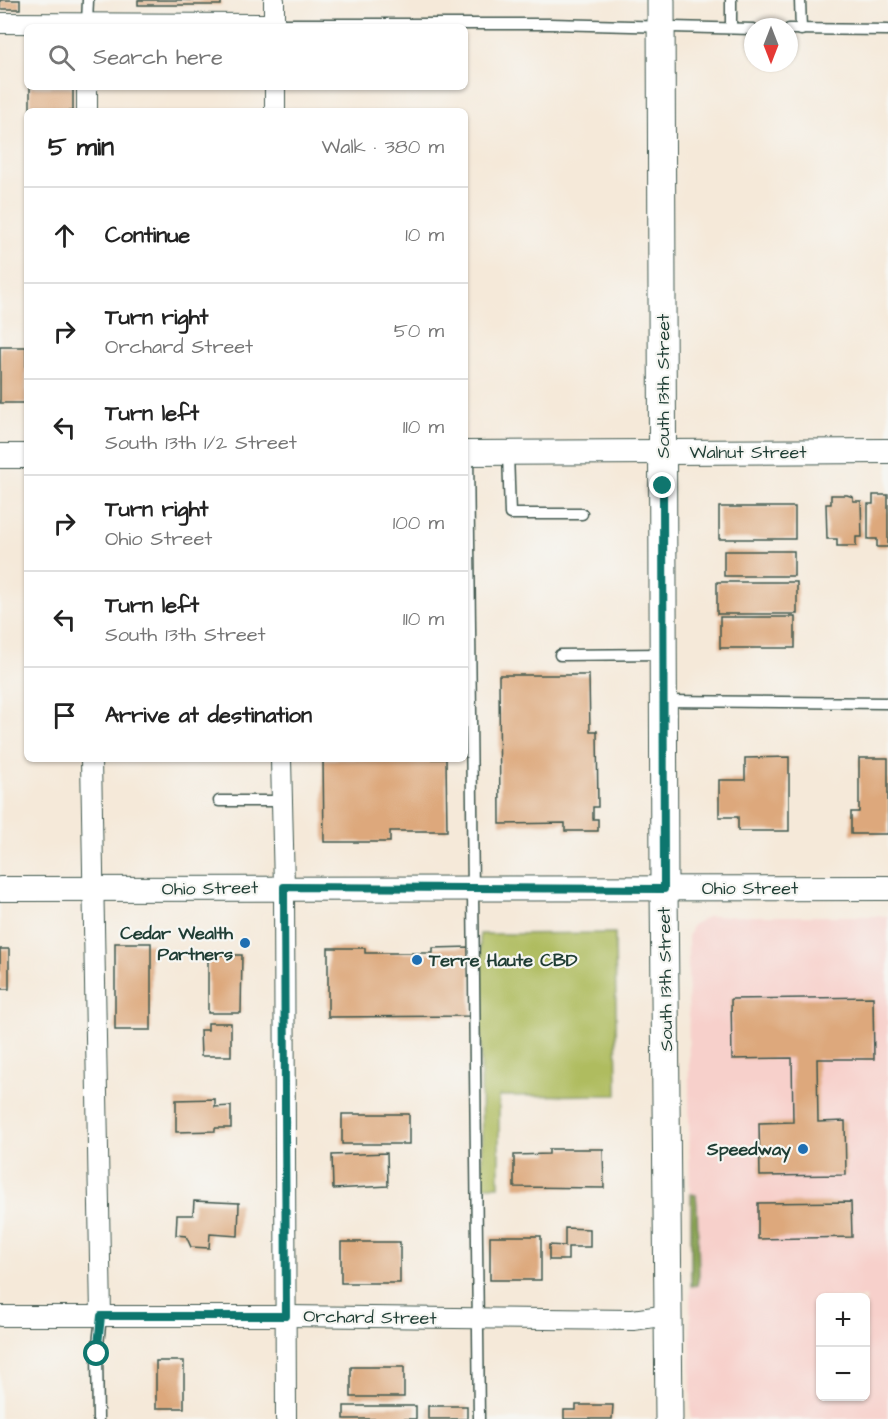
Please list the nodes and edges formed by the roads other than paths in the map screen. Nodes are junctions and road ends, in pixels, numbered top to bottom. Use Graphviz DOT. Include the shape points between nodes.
graph roads {
  1 [pos="88,0"];
  2 [pos="274,0"];
  3 [pos="661,0"];
  4 [pos="731,0"];
  5 [pos="800,0"];
  6 [pos="0,23"];
  7 [pos="44,24"];
  8 [pos="87,24"];
  9 [pos="274,24"];
  10 [pos="468,25"];
  11 [pos="662,27"];
  12 [pos="731,28"];
  13 [pos="744,29"];
  14 [pos="798,30"];
  15 [pos="801,30"];
  16 [pos="888,30"];
  17 [pos="87,90"];
  18 [pos="275,90"];
  19 [pos="87,108"];
  20 [pos="275,108"];
  21 [pos="888,452"];
  22 [pos="468,453"];
  23 [pos="508,453"];
  24 [pos="663,453"];
  25 [pos="0,456"];
  26 [pos="24,456"];
  27 [pos="582,514"];
  28 [pos="468,623"];
  29 [pos="664,654"];
  30 [pos="560,655"];
  31 [pos="664,701"];
  32 [pos="888,703"];
  33 [pos="91,762"];
  34 [pos="281,762"];
  35 [pos="219,801"];
  36 [pos="282,801"];
  37 [pos="284,887"];
  38 [pos="474,887"];
  39 [pos="888,888"];
  40 [pos="92,889"];
  41 [pos="664,889"];
  42 [pos="0,890"];
  43 [pos="668,1315"];
  44 [pos="0,1316"];
  45 [pos="101,1316"];
  46 [pos="286,1316"];
  47 [pos="479,1320"];
  48 [pos="98,1419"];
  49 [pos="286,1419"];
  50 [pos="479,1419"];
  51 [pos="669,1419"];
  1 -- 8 [label="lane"];
  2 -- 9 [label="street"];
  3 -- 11 [label="main road, South 13th Street"];
  4 -- 12 [label="lane"];
  5 -- 15 [label="lane"];
  6 -- 7 [label="street"];
  10 -- 11 [label="lane"];
  11 -- 12 [label="lane"];
  11 -- 24 [label="main road, South 13th Street"];
  12 -- 13 [label="lane"];
  14 -- 15 [label="lane"];
  15 -- 16 [label="lane"];
  17 -- 19 [label="street"];
  18 -- 20 [label="street"];
  21 -- 24 [label="street, Walnut Street"];
  22 -- 23 [label="street, Walnut Street"];
  23 -- 24 [label="street, Walnut Street"];
  23 -- 27 [label="lane" via="510,514"];
  24 -- 29 [label="main road, South 13th Street"];
  25 -- 26 [label="street"];
  28 -- 38 [label="lane"];
  29 -- 30 [label="lane"];
  29 -- 31 [label="main road, South 13th Street"];
  31 -- 32 [label="lane"];
  31 -- 41 [label="main road, South 13th Street"];
  33 -- 40 [label="street"];
  34 -- 36 [label="street"];
  35 -- 36 [label="lane"];
  36 -- 37 [label="street"];
  37 -- 38 [label="street, Ohio Street"];
  37 -- 40 [label="street, Ohio Street"];
  37 -- 46 [label="street"];
  38 -- 41 [label="street, Ohio Street"];
  38 -- 47 [label="lane"];
  39 -- 41 [label="street, Ohio Street"];
  40 -- 42 [label="street, Ohio Street"];
  40 -- 45 [label="street"];
  41 -- 43 [label="main road, South 13th Street"];
  43 -- 47 [label="street, Orchard Street" via="633,1320"];
  43 -- 51 [label="main road, South 13th Street"];
  44 -- 45 [label="street, Orchard Street"];
  45 -- 46 [label="street, Orchard Street"];
  45 -- 48 [label="lane"];
  46 -- 47 [label="street, Orchard Street"];
  46 -- 49 [label="street"];
  47 -- 50 [label="lane"];
}
